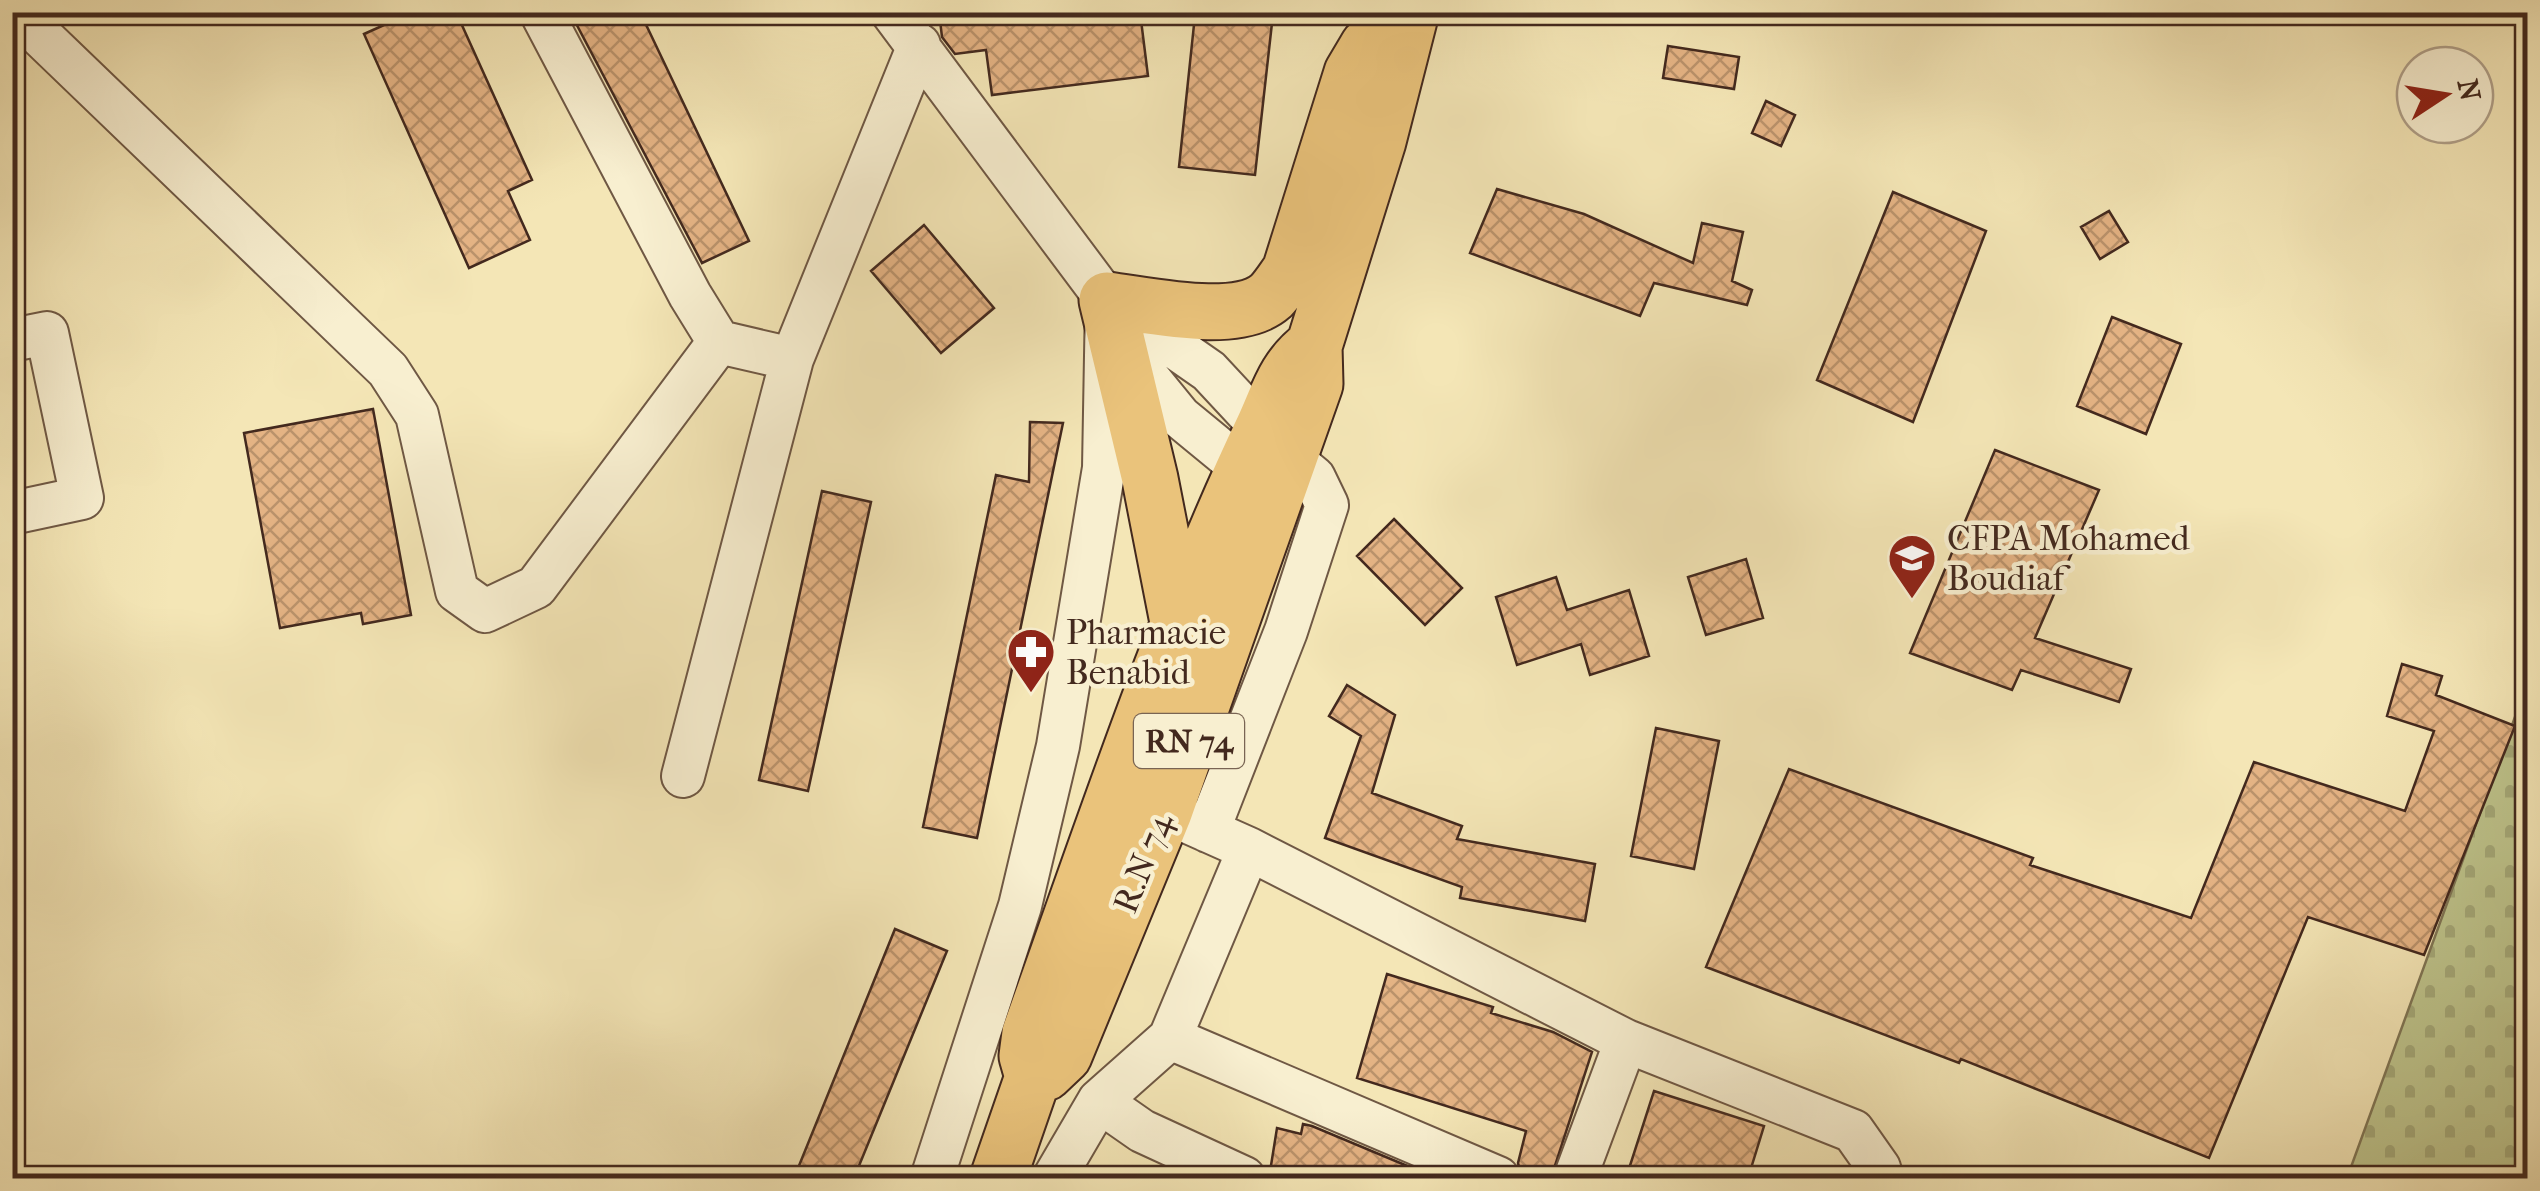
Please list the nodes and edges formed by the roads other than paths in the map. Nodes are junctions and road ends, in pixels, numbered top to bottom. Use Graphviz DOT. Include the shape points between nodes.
graph roads {
  1 [pos="16,12"];
  2 [pos="541,12"];
  3 [pos="892,12"];
  4 [pos="1411,13"];
  5 [pos="919,45"];
  6 [pos="1107,300"];
  7 [pos="12,340"];
  8 [pos="720,342"];
  9 [pos="792,359"];
  10 [pos="1268,462"];
  11 [pos="12,514"];
  12 [pos="1178,622"];
  13 [pos="682,776"];
  14 [pos="1186,821"];
  15 [pos="1249,848"];
  16 [pos="1170,1038"];
  17 [pos="1626,1041"];
  18 [pos="964,1078"];
  19 [pos="1028,1091"];
  20 [pos="1099,1101"];
  21 [pos="932,1178"];
  22 [pos="998,1178"];
  23 [pos="1054,1178"];
  24 [pos="1244,1178"];
  25 [pos="1498,1178"];
  26 [pos="1575,1178"];
  27 [pos="1882,1178"];
  1 -- 8 [label="street" via="388,370 417,415 457,591 484,611 536,587"];
  2 -- 8 [label="street"];
  3 -- 5 [label="street"];
  4 -- 6 [label="main road" via="1368,46 1352,72 1290,271 1269,298 1214,312"];
  4 -- 10 [label="main road, R.N 74 / RN 74" via="1314,346 1315,384"];
  5 -- 6 [label="street"];
  5 -- 9 [label="street"];
  6 -- 10 [label="street" via="1209,371"];
  6 -- 12 [label="main road"];
  6 -- 18 [label="street" via="1104,468 1058,746 1020,906"];
  7 -- 11 [label="street" via="48,333 82,498"];
  8 -- 9 [label="street"];
  9 -- 13 [label="street"];
  10 -- 12 [label="main road, R.N 74 / RN 74"];
  10 -- 14 [label="main road, R.N 74 / RN 74"];
  12 -- 19 [label="main road, R.N 74 / RN 74" via="1030,1034"];
  14 -- 15 [label="street"];
  14 -- 19 [label="main road, R.N 74 / RN 74" via="1064,1055"];
  15 -- 16 [label="street"];
  15 -- 17 [label="street"];
  16 -- 20 [label="street"];
  16 -- 25 [label="street"];
  17 -- 26 [label="street"];
  17 -- 27 [label="street" via="1852,1131"];
  18 -- 19 [label="street"];
  18 -- 21 [label="street"];
  19 -- 22 [label="main road, R.N 74 / RN 74"];
  20 -- 23 [label="street"];
  20 -- 24 [label="street" via="1142,1131"];
}
